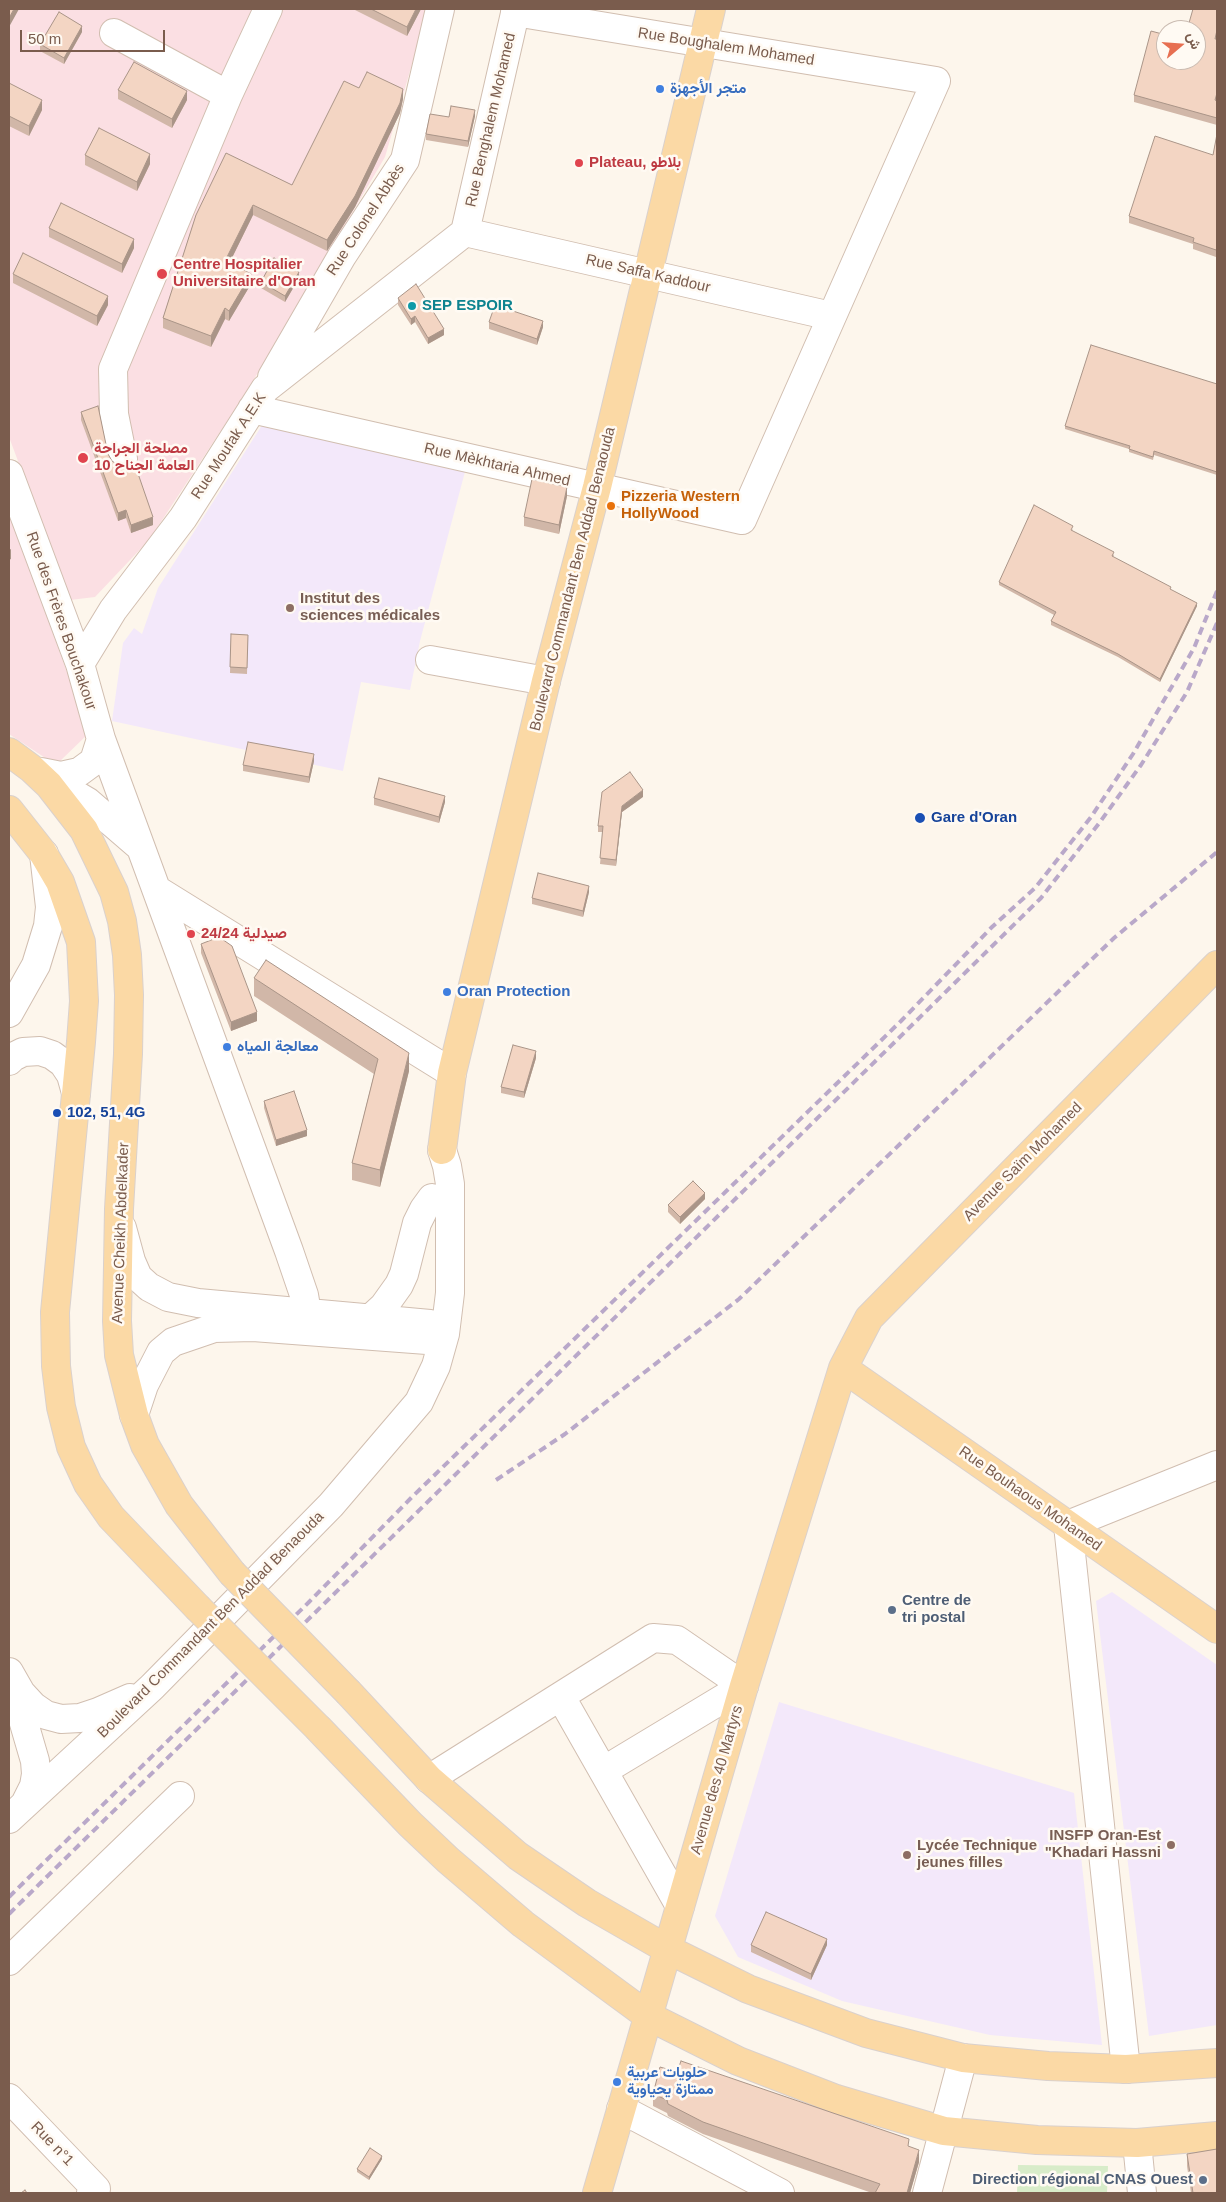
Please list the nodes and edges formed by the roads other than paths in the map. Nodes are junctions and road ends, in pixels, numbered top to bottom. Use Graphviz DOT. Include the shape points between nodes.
graph roads {
  1 [pos="268,9"];
  2 [pos="440,9"];
  3 [pos="711,9"];
  4 [pos="516,11"];
  5 [pos="114,33"];
  6 [pos="702,44"];
  7 [pos="228,95"];
  8 [pos="465,232"];
  9 [pos="647,273"];
  10 [pos="831,316"];
  11 [pos="259,399"];
  12 [pos="123,459"];
  13 [pos="10,481"];
  14 [pos="597,487"];
  15 [pos="113,610"];
  16 [pos="65,623"];
  17 [pos="430,660"];
  18 [pos="80,664"];
  19 [pos="546,681"];
  20 [pos="101,739"];
  21 [pos="9,752"];
  22 [pos="32,769"];
  23 [pos="9,810"];
  24 [pos="142,849"];
  25 [pos="43,853"];
  26 [pos="157,890"];
  27 [pos="1217,964"];
  28 [pos="9,1013"];
  29 [pos="9,1062"];
  30 [pos="452,1073"];
  31 [pos="76,1093"];
  32 [pos="442,1150"];
  33 [pos="432,1198"];
  34 [pos="119,1209"];
  35 [pos="296,1270"];
  36 [pos="334,1314"];
  37 [pos="372,1317"];
  38 [pos="309,1322"];
  39 [pos="434,1333"];
  40 [pos="842,1368"];
  41 [pos="134,1416"];
  42 [pos="1217,1465"];
  43 [pos="1068,1525"];
  44 [pos="1217,1629"];
  45 [pos="9,1673"];
  46 [pos="744,1686"];
  47 [pos="152,1687"];
  48 [pos="560,1697"];
  49 [pos="603,1771"];
  50 [pos="429,1779"];
  51 [pos="180,1796"];
  52 [pos="13,1811"];
  53 [pos="680,1906"];
  54 [pos="667,1949"];
  55 [pos="9,1961"];
  56 [pos="648,2016"];
  57 [pos="963,2058"];
  58 [pos="1217,2063"];
  59 [pos="1126,2069"];
  60 [pos="9,2098"];
  61 [pos="621,2109"];
  62 [pos="944,2131"];
  63 [pos="1217,2136"];
  64 [pos="1137,2143"];
  65 [pos="94,2191"];
  66 [pos="597,2193"];
  67 [pos="780,2193"];
  68 [pos="927,2193"];
  69 [pos="1142,2193"];
  1 -- 7 [label="street"];
  2 -- 11 [label="street, Rue Colonel Abbès" via="405,160 342,256"];
  3 -- 6 [label="main road, Boulevard Commandant Ben Addad Benaouda"];
  4 -- 6 [label="street, Rue Boughalem Mohamed"];
  4 -- 8 [label="street, Rue Benghalem Mohamed"];
  5 -- 7 [label="street"];
  6 -- 9 [label="main road, Boulevard Commandant Ben Addad Benaouda"];
  6 -- 10 [label="street, Rue Boughalem Mohamed" via="936,81"];
  7 -- 12 [label="street" via="113,369 114,414"];
  8 -- 9 [label="street, Rue Saffa Kaddour"];
  8 -- 11 [label="street, Rue Moufak A.E.K"];
  9 -- 10 [label="street, Rue Saffa Kaddour"];
  9 -- 14 [label="main road, Boulevard Commandant Ben Addad Benaouda"];
  10 -- 14 [label="street, Rue Mèkhtaria Ahmed" via="742,520"];
  11 -- 14 [label="street, Rue Mèkhtaria Ahmed"];
  11 -- 15 [label="street, Rue Moufak A.E.K" via="183,518"];
  13 -- 16 [label="street, Rue des Frères Bouchakour"];
  14 -- 19 [label="main road, Boulevard Commandant Ben Addad Benaouda"];
  15 -- 16 [label="street"];
  15 -- 18 [label="street, Rue Moufak A.E.K"];
  16 -- 18 [label="street, Rue des Frères Bouchakour"];
  17 -- 19 [label="street"];
  18 -- 20 [label="street, Rue des Frères Bouchakour"];
  19 -- 30 [label="main road, Boulevard Commandant Ben Addad Benaouda"];
  20 -- 22 [label="street" via="94,761 79,772 60,776"];
  20 -- 24 [label="street"];
  21 -- 22 [label="main road, Avenue Cheikh Abdelkader"];
  22 -- 24 [label="street" via="88,802"];
  22 -- 34 [label="main road, Avenue Cheikh Abdelkader" via="84,830 114,892 122,922 129,995"];
  23 -- 25 [label="main road"];
  24 -- 26 [label="street"];
  25 -- 28 [label="street" via="50,907 48,926 36,965"];
  25 -- 31 [label="main road" via="60,882 81,942 84,1001"];
  26 -- 30 [label="street"];
  26 -- 35 [label="street"];
  27 -- 40 [label="main road, Avenue Saïm Mohamed" via="869,1318"];
  29 -- 31 [label="street" via="23,1052 40,1051 52,1055 71,1075"];
  30 -- 32 [label="main road, Boulevard Commandant Ben Addad Benaouda"];
  31 -- 56 [label="main road, bridge" via="55,1312 56,1366 61,1408 88,1484 111,1517 410,1824 523,1924"];
  32 -- 33 [label="street, Boulevard Commandant Ben Addad Benaouda"];
  32 -- 39 [label="street, Boulevard Commandant Ben Addad Benaouda" via="450,1184 450,1293"];
  33 -- 37 [label="street" via="417,1223 399,1285"];
  33 -- 39 [label="street, Boulevard Commandant Ben Addad Benaouda"];
  34 -- 38 [label="street" via="131,1261 138,1277 149,1287 182,1300"];
  34 -- 41 [label="main road, Avenue Cheikh Abdelkader" via="119,1355"];
  35 -- 36 [label="street"];
  35 -- 38 [label="street"];
  36 -- 37 [label="street"];
  36 -- 38 [label="street"];
  37 -- 39 [label="street"];
  38 -- 39 [label="street"];
  38 -- 41 [label="street" via="214,1328 173,1342 153,1364"];
  39 -- 47 [label="street, Boulevard Commandant Ben Addad Benaouda" via="403,1420 331,1505"];
  40 -- 43 [label="main road, Rue Bouhaous Mohamed"];
  40 -- 46 [label="main road, Avenue des 40 Martyrs"];
  41 -- 50 [label="main road, Avenue Cheikh Abdelkader, bridge" via="145,1445 179,1505 232,1573"];
  42 -- 43 [label="street"];
  43 -- 44 [label="main road, Rue Bouhaous Mohamed"];
  43 -- 59 [label="street"];
  45 -- 47 [label="street" via="33,1706 46,1715 61,1719 80,1718 98,1712"];
  45 -- 52 [label="street" via="35,1761 34,1786"];
  46 -- 48 [label="street" via="677,1640 653,1638"];
  46 -- 49 [label="street"];
  46 -- 53 [label="main road, Avenue des 40 Martyrs"];
  47 -- 52 [label="street, Boulevard Commandant Ben Addad Benaouda"];
  48 -- 49 [label="street"];
  48 -- 50 [label="street"];
  49 -- 53 [label="street"];
  50 -- 54 [label="main road, Avenue Cheikh Abdelkader" via="518,1856 587,1903"];
  51 -- 55 [label="street"];
  53 -- 54 [label="main road, Avenue des 40 Martyrs"];
  54 -- 56 [label="main road, Avenue des 40 Martyrs"];
  54 -- 57 [label="main road, Avenue Cheikh Abdelkader" via="748,1989 866,2033"];
  56 -- 61 [label="main road, Avenue des 40 Martyrs"];
  56 -- 62 [label="main road" via="738,2061 791,2082"];
  57 -- 59 [label="main road, Avenue Cheikh Abdelkader"];
  57 -- 62 [label="street"];
  58 -- 59 [label="main road, Avenue Cheikh Abdelkader"];
  60 -- 65 [label="street, Rue n°1"];
  61 -- 66 [label="main road, Avenue des 40 Martyrs"];
  61 -- 67 [label="street"];
  62 -- 64 [label="main road" via="1036,2140"];
  62 -- 68 [label="street"];
  63 -- 64 [label="main road"];
  64 -- 69 [label="street"];
}
